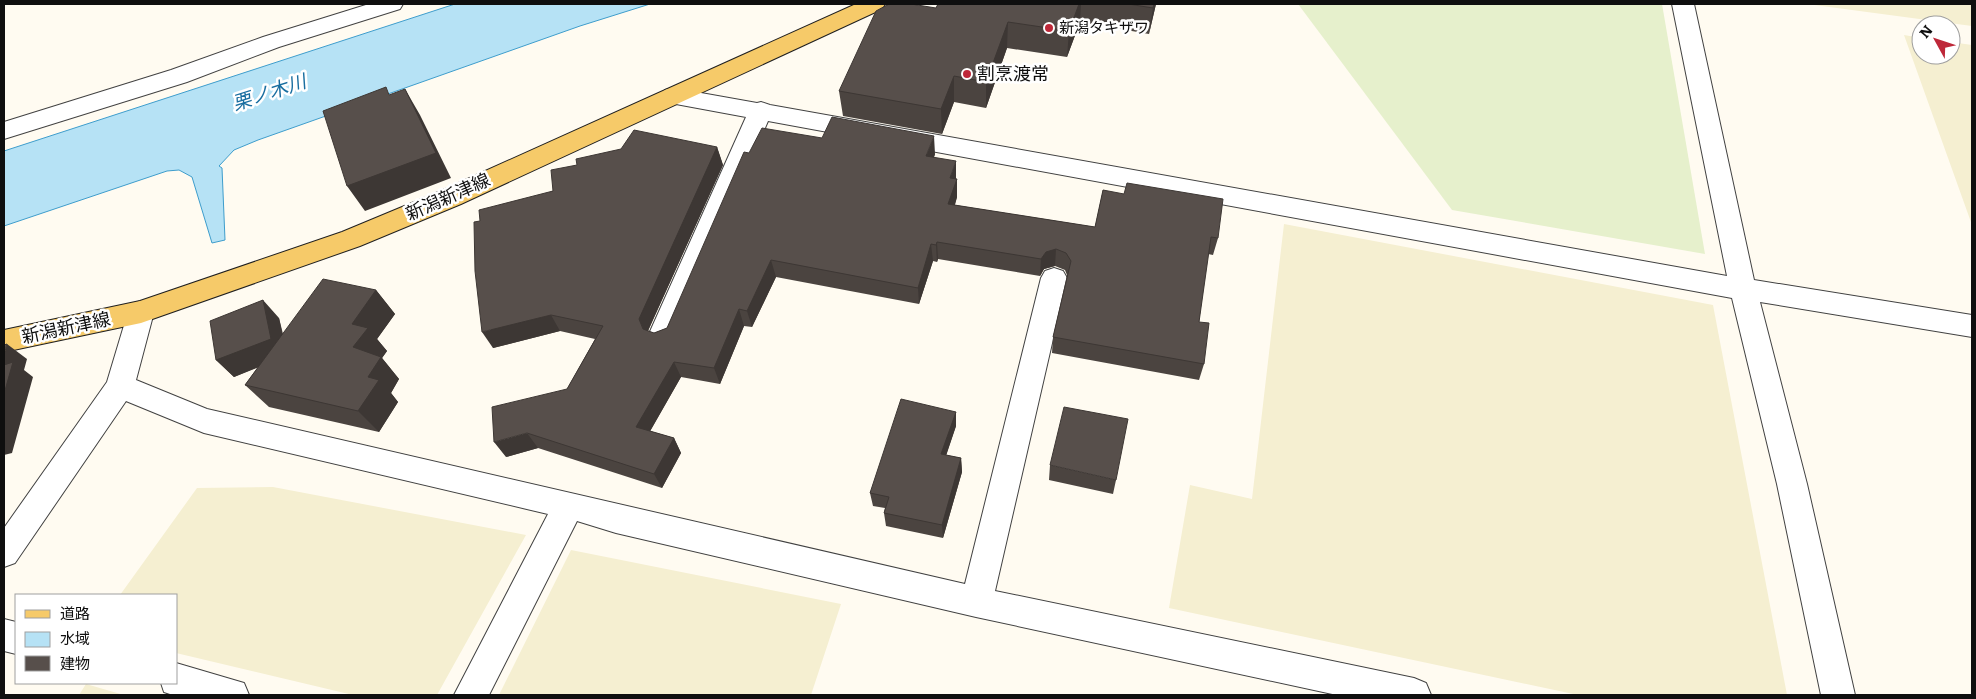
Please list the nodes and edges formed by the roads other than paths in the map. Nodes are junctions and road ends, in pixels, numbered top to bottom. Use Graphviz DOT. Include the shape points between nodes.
graph roads {
  1 [pos="392,4"];
  2 [pos="874,4"];
  3 [pos="1683,4"];
  4 [pos="673,96"];
  5 [pos="761,110"];
  6 [pos="4,131"];
  7 [pos="1054,278"];
  8 [pos="1743,289"];
  9 [pos="141,312"];
  10 [pos="1972,326"];
  11 [pos="662,336"];
  12 [pos="4,341"];
  13 [pos="120,386"];
  14 [pos="568,505"];
  15 [pos="4,553"];
  16 [pos="976,602"];
  17 [pos="178,681"];
  18 [pos="232,695"];
  19 [pos="471,695"];
  20 [pos="1414,695"];
  21 [pos="1838,695"];
  1 -- 6 [label="street"];
  2 -- 4 [label="main road, 新潟新津線"];
  3 -- 8 [label="street"];
  4 -- 5 [label="street"];
  4 -- 9 [label="main road, 新潟新津線" via="452,197 351,239"];
  5 -- 8 [label="street"];
  5 -- 11 [label="street"];
  7 -- 16 [label="street"];
  8 -- 10 [label="street"];
  8 -- 21 [label="street" via="1792,484"];
  9 -- 12 [label="main road, 新潟新津線"];
  9 -- 13 [label="street"];
  13 -- 14 [label="street" via="204,421"];
  13 -- 15 [label="street"];
  14 -- 16 [label="street" via="616,519"];
  14 -- 19 [label="street"];
  16 -- 20 [label="street"];
  17 -- 18 [label="street"];
}
